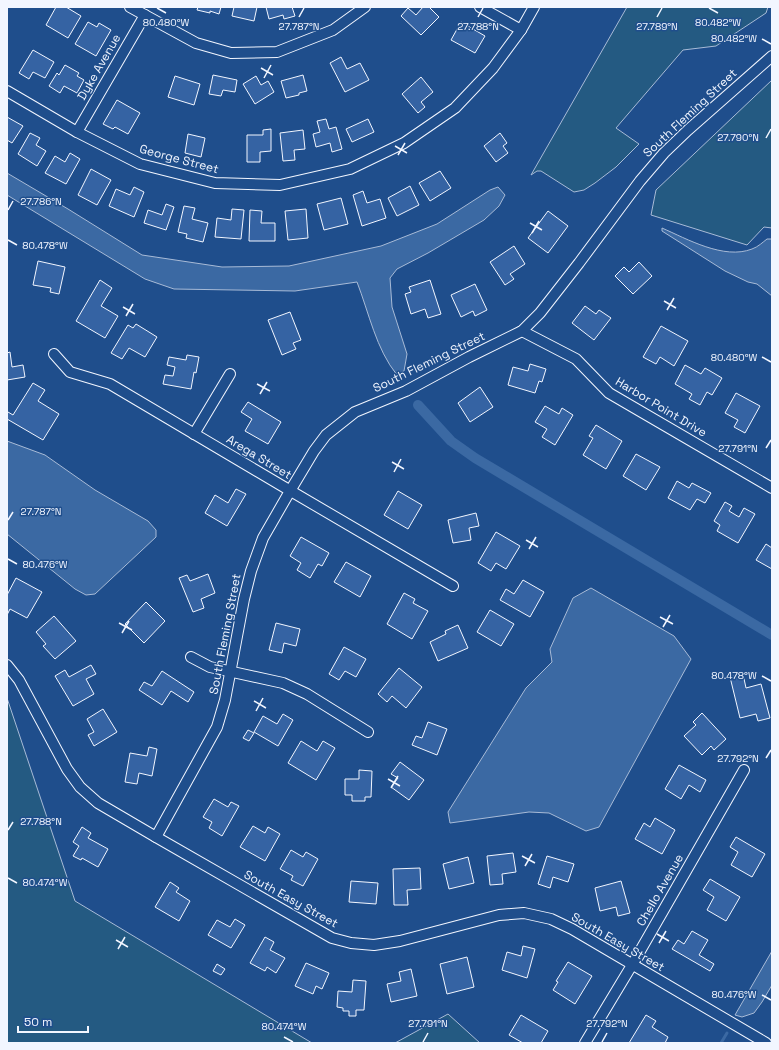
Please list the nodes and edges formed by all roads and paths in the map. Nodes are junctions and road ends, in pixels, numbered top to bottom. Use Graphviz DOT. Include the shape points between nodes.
graph roads {
  1 [pos="130,7"];
  2 [pos="365,7"];
  3 [pos="480,7"];
  4 [pos="534,7"];
  5 [pos="145,15"];
  6 [pos="521,30"];
  7 [pos="772,56"];
  8 [pos="7,91"];
  9 [pos="77,132"];
  10 [pos="522,330"];
  11 [pos="54,354"];
  12 [pos="230,374"];
  13 [pos="194,434"];
  14 [pos="772,488"];
  15 [pos="290,491"];
  16 [pos="453,586"];
  17 [pos="191,657"];
  18 [pos="7,665"];
  19 [pos="231,672"];
  20 [pos="368,732"];
  21 [pos="744,770"];
  22 [pos="156,837"];
  23 [pos="632,965"];
  24 [pos="585,1043"];
  25 [pos="766,1043"];
  1 -- 5 [label="street"];
  2 -- 5 [label="street" via="333,30 277,52 231,53 196,43"];
  3 -- 6 [label="street"];
  4 -- 6 [label="street, George Street"];
  5 -- 9 [label="street, Dyke Avenue"];
  6 -- 9 [label="street, George Street" via="493,68 455,108 404,143 350,169 280,185 215,183 140,164"];
  7 -- 10 [label="street, South Fleming Street" via="664,154 640,181 540,313"];
  8 -- 9 [label="street, George Street"];
  10 -- 14 [label="street, Harbor Point Drive" via="576,359 609,393"];
  10 -- 15 [label="street, South Fleming Street" via="406,391 356,412 326,435"];
  11 -- 13 [label="street, Arega Street" via="70,372 110,384"];
  12 -- 13 [label="street"];
  13 -- 15 [label="street, Arega Street"];
  15 -- 16 [label="street, Arega Street"];
  15 -- 19 [label="street, South Fleming Street" via="264,538 251,571"];
  17 -- 19 [label="street" via="210,668"];
  18 -- 22 [label="street, South Easy Street" via="19,680 67,769 80,787 98,803"];
  19 -- 20 [label="street" via="283,683 308,694"];
  19 -- 22 [label="street, South Fleming Street" via="226,700 217,727"];
  21 -- 23 [label="street, Chello Avenue"];
  22 -- 23 [label="street, South Easy Street" via="332,938 374,945 400,941 499,914 524,913 551,919"];
  23 -- 24 [label="street, Chello Avenue"];
  23 -- 25 [label="street, South Easy Street"];
}
